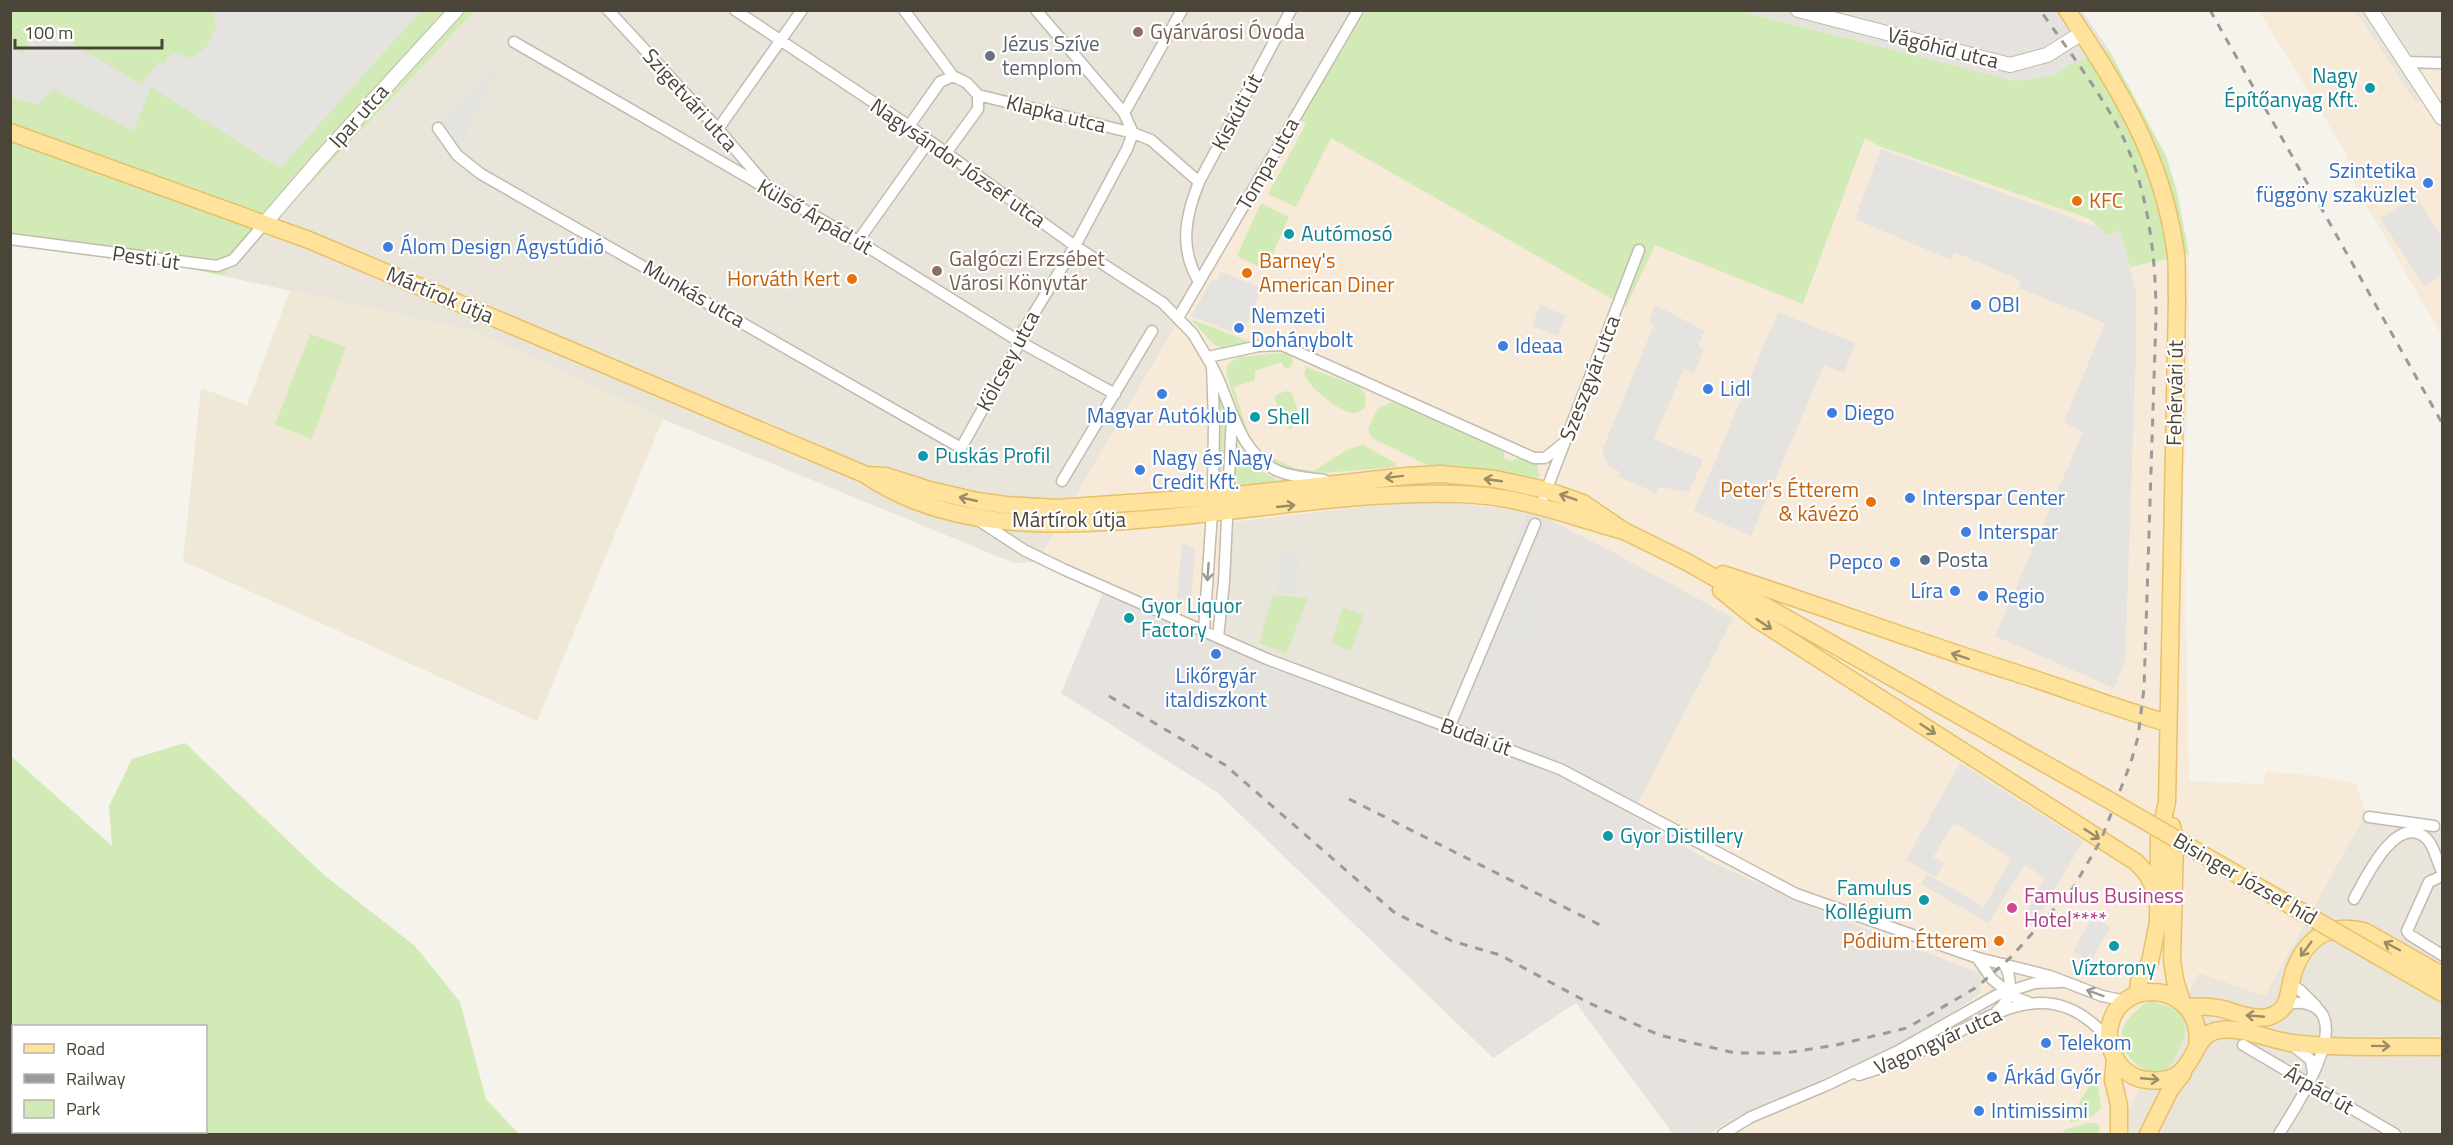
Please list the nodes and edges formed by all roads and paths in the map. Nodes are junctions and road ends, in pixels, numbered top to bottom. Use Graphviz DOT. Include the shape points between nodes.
graph roads {
  1 [pos="456,10"];
  2 [pos="608,10"];
  3 [pos="735,10"];
  4 [pos="802,10"];
  5 [pos="904,10"];
  6 [pos="1036,10"];
  7 [pos="1182,10"];
  8 [pos="1291,10"];
  9 [pos="1358,10"];
  10 [pos="1798,10"];
  11 [pos="2067,10"];
  12 [pos="2370,10"];
  13 [pos="2082,33"];
  14 [pos="781,41"];
  15 [pos="514,42"];
  16 [pos="2406,62"];
  17 [pos="2442,63"];
  18 [pos="953,76"];
  19 [pos="978,95"];
  20 [pos="1124,113"];
  21 [pos="2442,118"];
  22 [pos="909,126"];
  23 [pos="438,128"];
  24 [pos="718,129"];
  25 [pos="10,132"];
  26 [pos="1133,133"];
  27 [pos="929,141"];
  28 [pos="946,153"];
  29 [pos="1199,182"];
  30 [pos="771,191"];
  31 [pos="264,224"];
  32 [pos="10,239"];
  33 [pos="858,241"];
  34 [pos="1075,246"];
  35 [pos="1639,250"];
  36 [pos="1199,282"];
  37 [pos="1179,318"];
  38 [pos="1152,331"];
  39 [pos="1020,342"];
  40 [pos="1210,362"];
  41 [pos="1115,394"];
  42 [pos="1232,416"];
  43 [pos="1565,442"];
  44 [pos="961,448"];
  45 [pos="864,474"];
  46 [pos="1062,481"];
  47 [pos="1348,483"];
  48 [pos="1543,498"];
  49 [pos="1220,505"];
  50 [pos="973,517"];
  51 [pos="1535,524"];
  52 [pos="1685,561"];
  53 [pos="1204,630"];
  54 [pos="1218,637"];
  55 [pos="2168,723"];
  56 [pos="1449,728"];
  57 [pos="2167,802"];
  58 [pos="2369,818"];
  59 [pos="2438,827"];
  60 [pos="2407,833"];
  61 [pos="2442,871"];
  62 [pos="2442,876"];
  63 [pos="2158,896"];
  64 [pos="2354,899"];
  65 [pos="2442,955"];
  66 [pos="1978,958"];
  67 [pos="2004,964"];
  68 [pos="2442,975"];
  69 [pos="1992,979"];
  70 [pos="2064,982"];
  71 [pos="2290,984"];
  72 [pos="2008,991"];
  73 [pos="2442,993"];
  74 [pos="2132,998"];
  75 [pos="1986,1002"];
  76 [pos="2031,1003"];
  77 [pos="2184,1004"];
  78 [pos="2286,1005"];
  79 [pos="2318,1009"];
  80 [pos="1994,1014"];
  81 [pos="2109,1040"];
  82 [pos="2289,1043"];
  83 [pos="2243,1045"];
  84 [pos="2323,1046"];
  85 [pos="2197,1047"];
  86 [pos="2442,1047"];
  87 [pos="2115,1058"];
  88 [pos="2188,1065"];
  89 [pos="2311,1079"];
  90 [pos="1827,1085"];
  91 [pos="1723,1134"];
  92 [pos="2119,1134"];
  93 [pos="2148,1134"];
  94 [pos="2279,1134"];
  95 [pos="2395,1134"];
  1 -- 31 [label="street, Ipar utca"];
  2 -- 24 [label="street, Szigetvári utca"];
  3 -- 14 [label="street, Nagysándor József utca"];
  4 -- 14 [label="street"];
  5 -- 18 [label="street"];
  6 -- 20 [label="street"];
  7 -- 20 [label="street"];
  8 -- 29 [label="street, Kiskúti út"];
  9 -- 36 [label="street, Tompa utca"];
  10 -- 13 [label="street, Vágóhíd utca" via="2010,65 2047,55"];
  11 -- 13 [label="main road, Fehérvári út"];
  12 -- 16 [label="street"];
  13 -- 55 [label="main road, Fehérvári út" via="2128,107 2150,152 2162,184 2176,249"];
  14 -- 22 [label="street, Nagysándor József utca"];
  14 -- 24 [label="street"];
  15 -- 30 [label="street, Külső Árpád út"];
  16 -- 17 [label="street"];
  16 -- 21 [label="street"];
  18 -- 19 [label="street"];
  18 -- 22 [label="street" via="940,82"];
  19 -- 26 [label="street, Klapka utca"];
  19 -- 28 [label="street" via="978,109"];
  20 -- 26 [label="street"];
  22 -- 27 [label="street, Nagysándor József utca"];
  23 -- 44 [label="street, Munkás utca" via="457,155 481,174"];
  24 -- 30 [label="street, Szigetvári utca"];
  25 -- 31 [label="main road, Mártírok útja"];
  26 -- 29 [label="street, Klapka utca" via="1151,140"];
  26 -- 34 [label="street, Kölcsey utca"];
  27 -- 28 [label="street, Nagysándor József utca"];
  27 -- 33 [label="street"];
  28 -- 34 [label="street, Nagysándor József utca"];
  29 -- 36 [label="street, Kiskúti út" via="1187,211 1186,240 1190,267"];
  30 -- 33 [label="street, Külső Árpád út"];
  31 -- 32 [label="street, Pesti út" via="233,260 217,266"];
  31 -- 45 [label="main road, Mártírok útja"];
  33 -- 39 [label="street, Külső Árpád út"];
  34 -- 37 [label="street, Nagysándor József utca" via="1163,303"];
  34 -- 39 [label="street, Kölcsey utca"];
  35 -- 43 [label="street, Szeszgyár utca"];
  36 -- 37 [label="street, Tompa utca"];
  37 -- 40 [label="street, Nagysándor József utca"];
  38 -- 41 [label="street"];
  39 -- 41 [label="street, Külső Árpád út"];
  39 -- 44 [label="street, Kölcsey utca"];
  40 -- 42 [label="street, Nagysándor József utca"];
  40 -- 43 [label="street" via="1259,346 1282,345 1527,455 1545,458"];
  40 -- 49 [label="street"];
  41 -- 46 [label="street"];
  42 -- 47 [label="street" via="1248,448 1276,471"];
  42 -- 49 [label="street"];
  43 -- 48 [label="street, Szeszgyár utca"];
  49 -- 45 [label="main road, Mártírok útja, one-way" via="1030,507 977,501 886,476"];
  45 -- 50 [label="main road, Mártírok útja" via="883,488"];
  48 -- 47 [label="main road, one-way" via="1494,479 1440,474"];
  47 -- 49 [label="main road"];
  49 -- 48 [label="main road, one-way" via="1439,494"];
  48 -- 52 [label="main road"];
  49 -- 50 [label="main road, Mártírok útja" via="1088,524 1027,524"];
  49 -- 53 [label="street, one-way"];
  49 -- 54 [label="street"];
  50 -- 53 [label="street, Budai út" via="1063,569"];
  51 -- 56 [label="street"];
  55 -- 52 [label="main road, one-way"];
  52 -- 63 [label="main road, one-way" via="1758,620 2136,862"];
  52 -- 73 [label="main road, Bisinger József híd, bridge"];
  53 -- 54 [label="street, Budai út"];
  54 -- 56 [label="street, Budai út"];
  55 -- 57 [label="main road, Fehérvári út"];
  56 -- 66 [label="street, Budai út" via="1560,769 1796,894"];
  57 -- 63 [label="main road, Fehérvári út" via="2159,837"];
  57 -- 77 [label="main road, Fehérvári út" via="2175,842 2172,960"];
  58 -- 59 [label="street"];
  59 -- 60 [label="street" via="2418,826"];
  60 -- 61 [label="street" via="2423,836 2430,843"];
  60 -- 64 [label="street" via="2387,845"];
  62 -- 65 [label="street" via="2429,882 2408,931"];
  63 -- 74 [label="main road, Fehérvári út" via="2150,962"];
  66 -- 67 [label="street, Budai út"];
  66 -- 69 [label="street"];
  67 -- 70 [label="street, Budai út"];
  67 -- 72 [label="street" via="2011,981"];
  68 -- 71 [label="main road, one-way" via="2364,931 2337,928 2324,933 2304,950"];
  69 -- 72 [label="street"];
  69 -- 75 [label="street"];
  70 -- 72 [label="street, Budai út" via="2035,983"];
  74 -- 70 [label="street, Budai út, one-way" via="2102,996"];
  71 -- 78 [label="main road"];
  71 -- 79 [label="street"];
  72 -- 75 [label="street, Vagongyár utca"];
  72 -- 76 [label="street"];
  72 -- 80 [label="street" via="2007,1002"];
  74 -- 77 [label="main road" via="2147,992 2166,993"];
  74 -- 81 [label="main road" via="2113,1019"];
  75 -- 90 [label="street, Vagongyár utca"];
  76 -- 80 [label="street, Vagongyár utca"];
  76 -- 81 [label="street" via="2049,1003 2077,1012 2096,1024"];
  78 -- 77 [label="main road, one-way" via="2269,1017 2259,1017"];
  77 -- 85 [label="main road" via="2196,1021"];
  78 -- 79 [label="street" via="2299,1002"];
  79 -- 84 [label="street" via="2326,1021"];
  80 -- 90 [label="street, Vagongyár utca" via="1894,1064"];
  81 -- 87 [label="main road"];
  82 -- 84 [label="main road"];
  82 -- 85 [label="main road" via="2223,1030 2204,1036"];
  82 -- 89 [label="street" via="2311,1060"];
  83 -- 89 [label="street, Árpád út"];
  84 -- 86 [label="main road, one-way"];
  84 -- 89 [label="street"];
  85 -- 88 [label="main road"];
  87 -- 88 [label="main road, one-way" via="2122,1068 2144,1080 2168,1079"];
  87 -- 92 [label="main road" via="2113,1080 2119,1105"];
  88 -- 93 [label="main road" via="2170,1090"];
  89 -- 94 [label="street"];
  89 -- 95 [label="street, Árpád út"];
  90 -- 91 [label="street, Vagongyár utca" via="1751,1117"];
}
